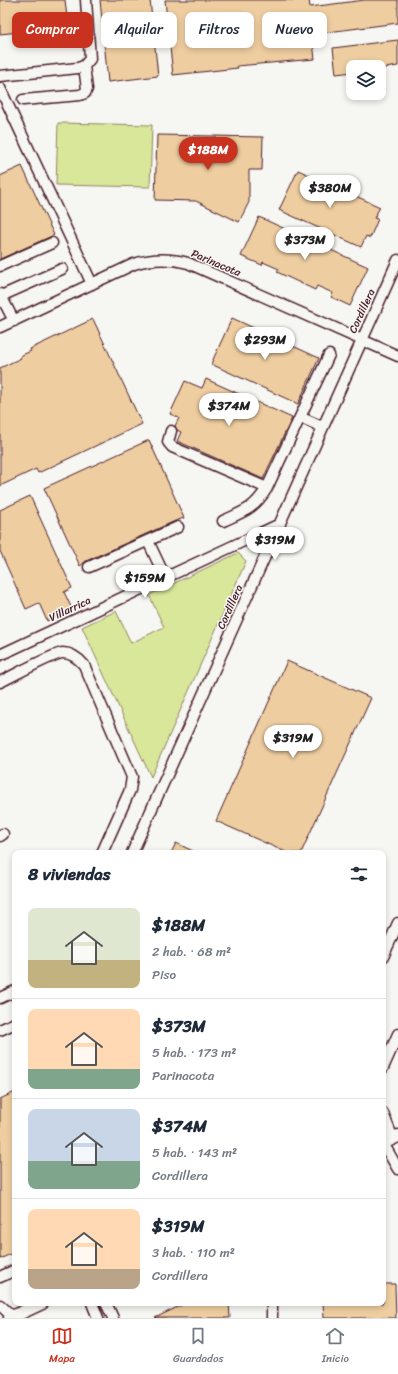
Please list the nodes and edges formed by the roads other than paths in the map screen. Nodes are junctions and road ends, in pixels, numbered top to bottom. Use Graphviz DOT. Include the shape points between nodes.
graph roads {
  1 [pos="86,0"];
  2 [pos="84,66"];
  3 [pos="0,76"];
  4 [pos="0,88"];
  5 [pos="23,100"];
  6 [pos="52,243"];
  7 [pos="398,260"];
  8 [pos="0,266"];
  9 [pos="62,269"];
  10 [pos="92,284"];
  11 [pos="1,295"];
  12 [pos="14,321"];
  13 [pos="0,327"];
  14 [pos="361,340"];
  15 [pos="329,355"];
  16 [pos="398,356"];
  17 [pos="300,417"];
  18 [pos="322,427"];
  19 [pos="171,431"];
  20 [pos="267,488"];
  21 [pos="223,521"];
  22 [pos="280,524"];
  23 [pos="178,527"];
  24 [pos="148,541"];
  25 [pos="90,567"];
  26 [pos="165,577"];
  27 [pos="0,655"];
  28 [pos="0,682"];
  29 [pos="103,850"];
  30 [pos="133,850"];
  31 [pos="398,923"];
  32 [pos="386,950"];
  33 [pos="12,992"];
  34 [pos="0,998"];
  35 [pos="12,1024"];
  36 [pos="0,1030"];
  37 [pos="398,1034"];
  38 [pos="386,1061"];
  39 [pos="386,1126"];
  40 [pos="389,1140"];
  41 [pos="398,1169"];
  42 [pos="12,1271"];
  43 [pos="0,1277"];
  44 [pos="0,1305"];
  45 [pos="36,1306"];
  46 [pos="93,1306"];
  47 [pos="107,1306"];
  48 [pos="272,1306"];
  49 [pos="12,1317"];
  50 [pos="98,1318"];
  51 [pos="112,1318"];
  52 [pos="272,1318"];
  1 -- 2 [label="street" via="90,59"];
  2 -- 3 [label="street"];
  2 -- 5 [label="street" via="86,93"];
  4 -- 10 [label="street"];
  6 -- 8 [label="street"];
  7 -- 14 [label="street, Cordillera"];
  9 -- 11 [label="street"];
  10 -- 12 [label="street, Parinacota"];
  10 -- 14 [label="street, Parinacota" via="142,262 159,259 178,260"];
  11 -- 12 [label="street"];
  12 -- 13 [label="street, Parinacota"];
  14 -- 16 [label="street, Parinacota"];
  14 -- 18 [label="street, Cordillera"];
  15 -- 17 [label="street"];
  17 -- 18 [label="street"];
  17 -- 20 [label="street"];
  18 -- 22 [label="street, Cordillera"];
  19 -- 20 [label="street" via="168,442 172,447"];
  20 -- 21 [label="street" via="252,506"];
  22 -- 26 [label="street, Villarrica"];
  22 -- 30 [label="street, Cordillera"];
  23 -- 24 [label="street"];
  24 -- 25 [label="street"];
  24 -- 26 [label="street"];
  26 -- 27 [label="street, Villarrica"];
  28 -- 29 [label="street" via="60,653 73,655 84,665 132,776 130,790"];
  31 -- 32 [label="street"];
  33 -- 34 [label="street"];
  35 -- 36 [label="street"];
  37 -- 38 [label="street"];
  39 -- 40 [label="street"];
  40 -- 41 [label="street"];
  42 -- 43 [label="street"];
  44 -- 49 [label="street"];
  45 -- 49 [label="main road"];
  46 -- 50 [label="street"];
  47 -- 51 [label="street"];
  48 -- 52 [label="street"];
}
